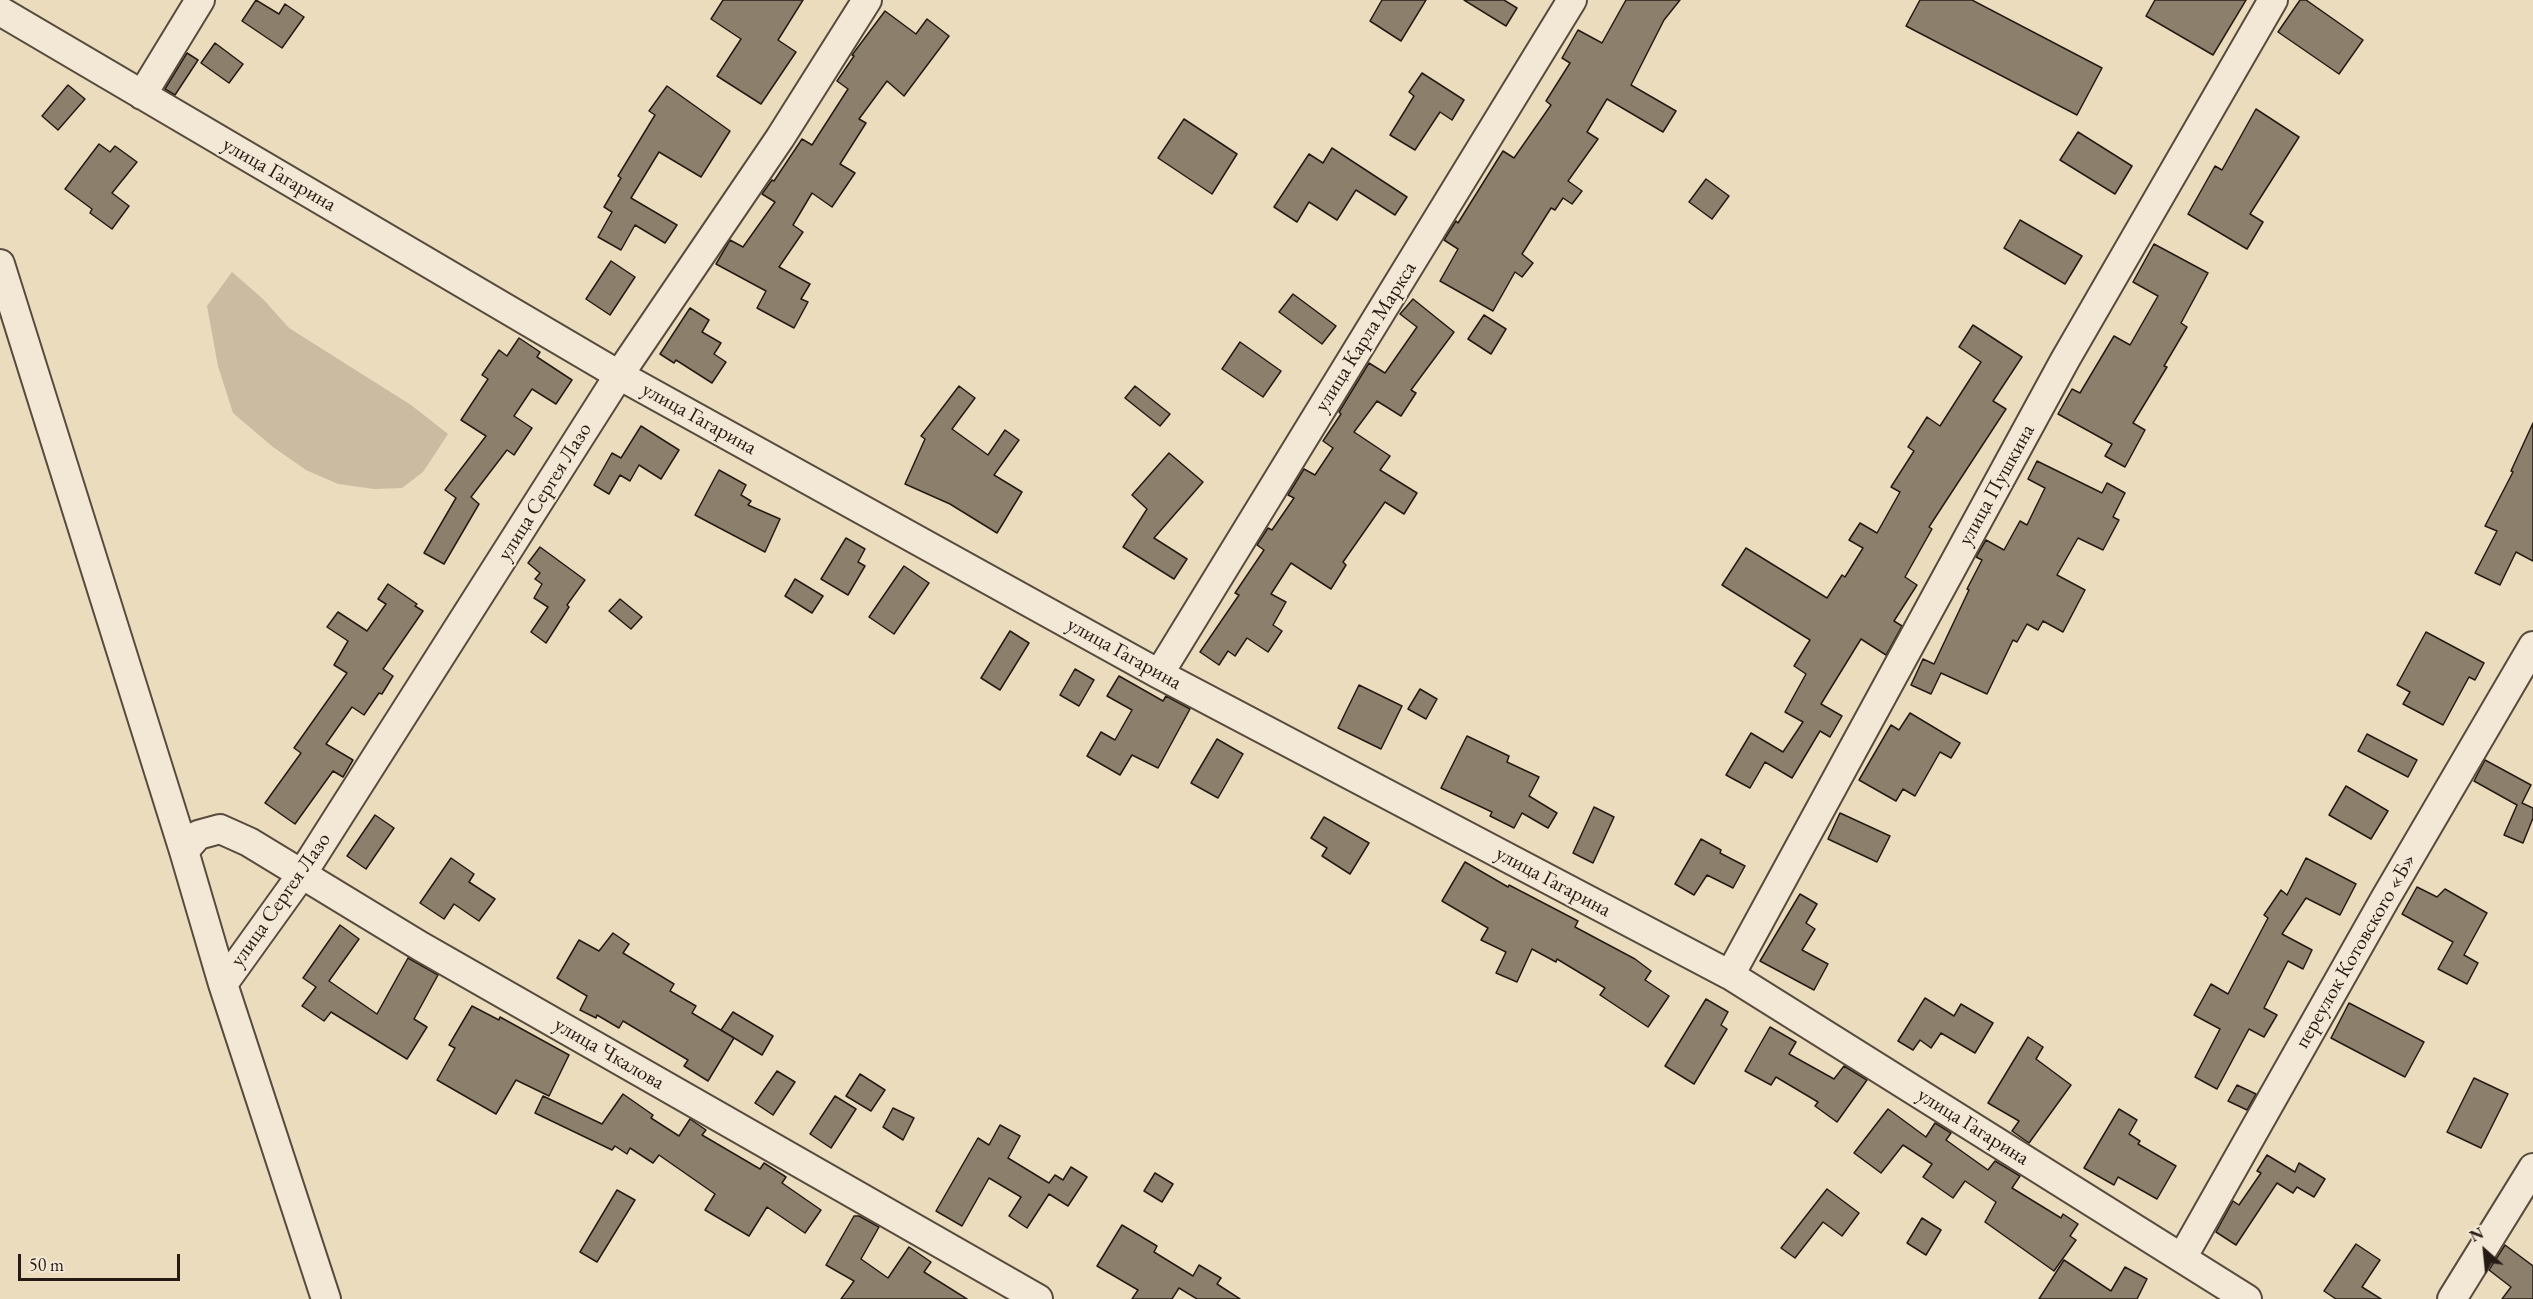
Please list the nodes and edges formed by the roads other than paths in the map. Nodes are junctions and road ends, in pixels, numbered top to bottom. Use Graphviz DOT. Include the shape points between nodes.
graph roads {
  1 [pos="200,0"];
  2 [pos="867,0"];
  3 [pos="1572,0"];
  4 [pos="2273,0"];
  5 [pos="0,11"];
  6 [pos="142,94"];
  7 [pos="0,264"];
  8 [pos="619,375"];
  9 [pos="2533,646"];
  10 [pos="1159,674"];
  11 [pos="184,851"];
  12 [pos="302,874"];
  13 [pos="1730,975"];
  14 [pos="223,984"];
  15 [pos="2533,1168"];
  16 [pos="2182,1258"];
  17 [pos="326,1299"];
  18 [pos="1038,1299"];
  19 [pos="2247,1299"];
  20 [pos="2452,1299"];
  1 -- 6 [label="street"];
  2 -- 8 [label="street, улица Сергея Лазо" via="780,138"];
  3 -- 10 [label="street, улица Карла Маркса"];
  4 -- 13 [label="street, улица Пушкина" via="2065,360"];
  5 -- 6 [label="street, улица Гагарина"];
  6 -- 8 [label="street, улица Гагарина"];
  7 -- 11 [label="street"];
  8 -- 10 [label="street, улица Гагарина"];
  8 -- 12 [label="street, улица Сергея Лазо"];
  9 -- 16 [label="street, переулок Котовского «Б»"];
  10 -- 13 [label="street, улица Гагарина"];
  11 -- 12 [label="street, улица Чкалова" via="198,835 220,829"];
  11 -- 14 [label="street"];
  12 -- 14 [label="street, улица Сергея Лазо"];
  12 -- 18 [label="street, улица Чкалова"];
  13 -- 16 [label="street, улица Гагарина"];
  14 -- 17 [label="street"];
  15 -- 20 [label="street"];
  16 -- 19 [label="street, улица Гагарина"];
}
